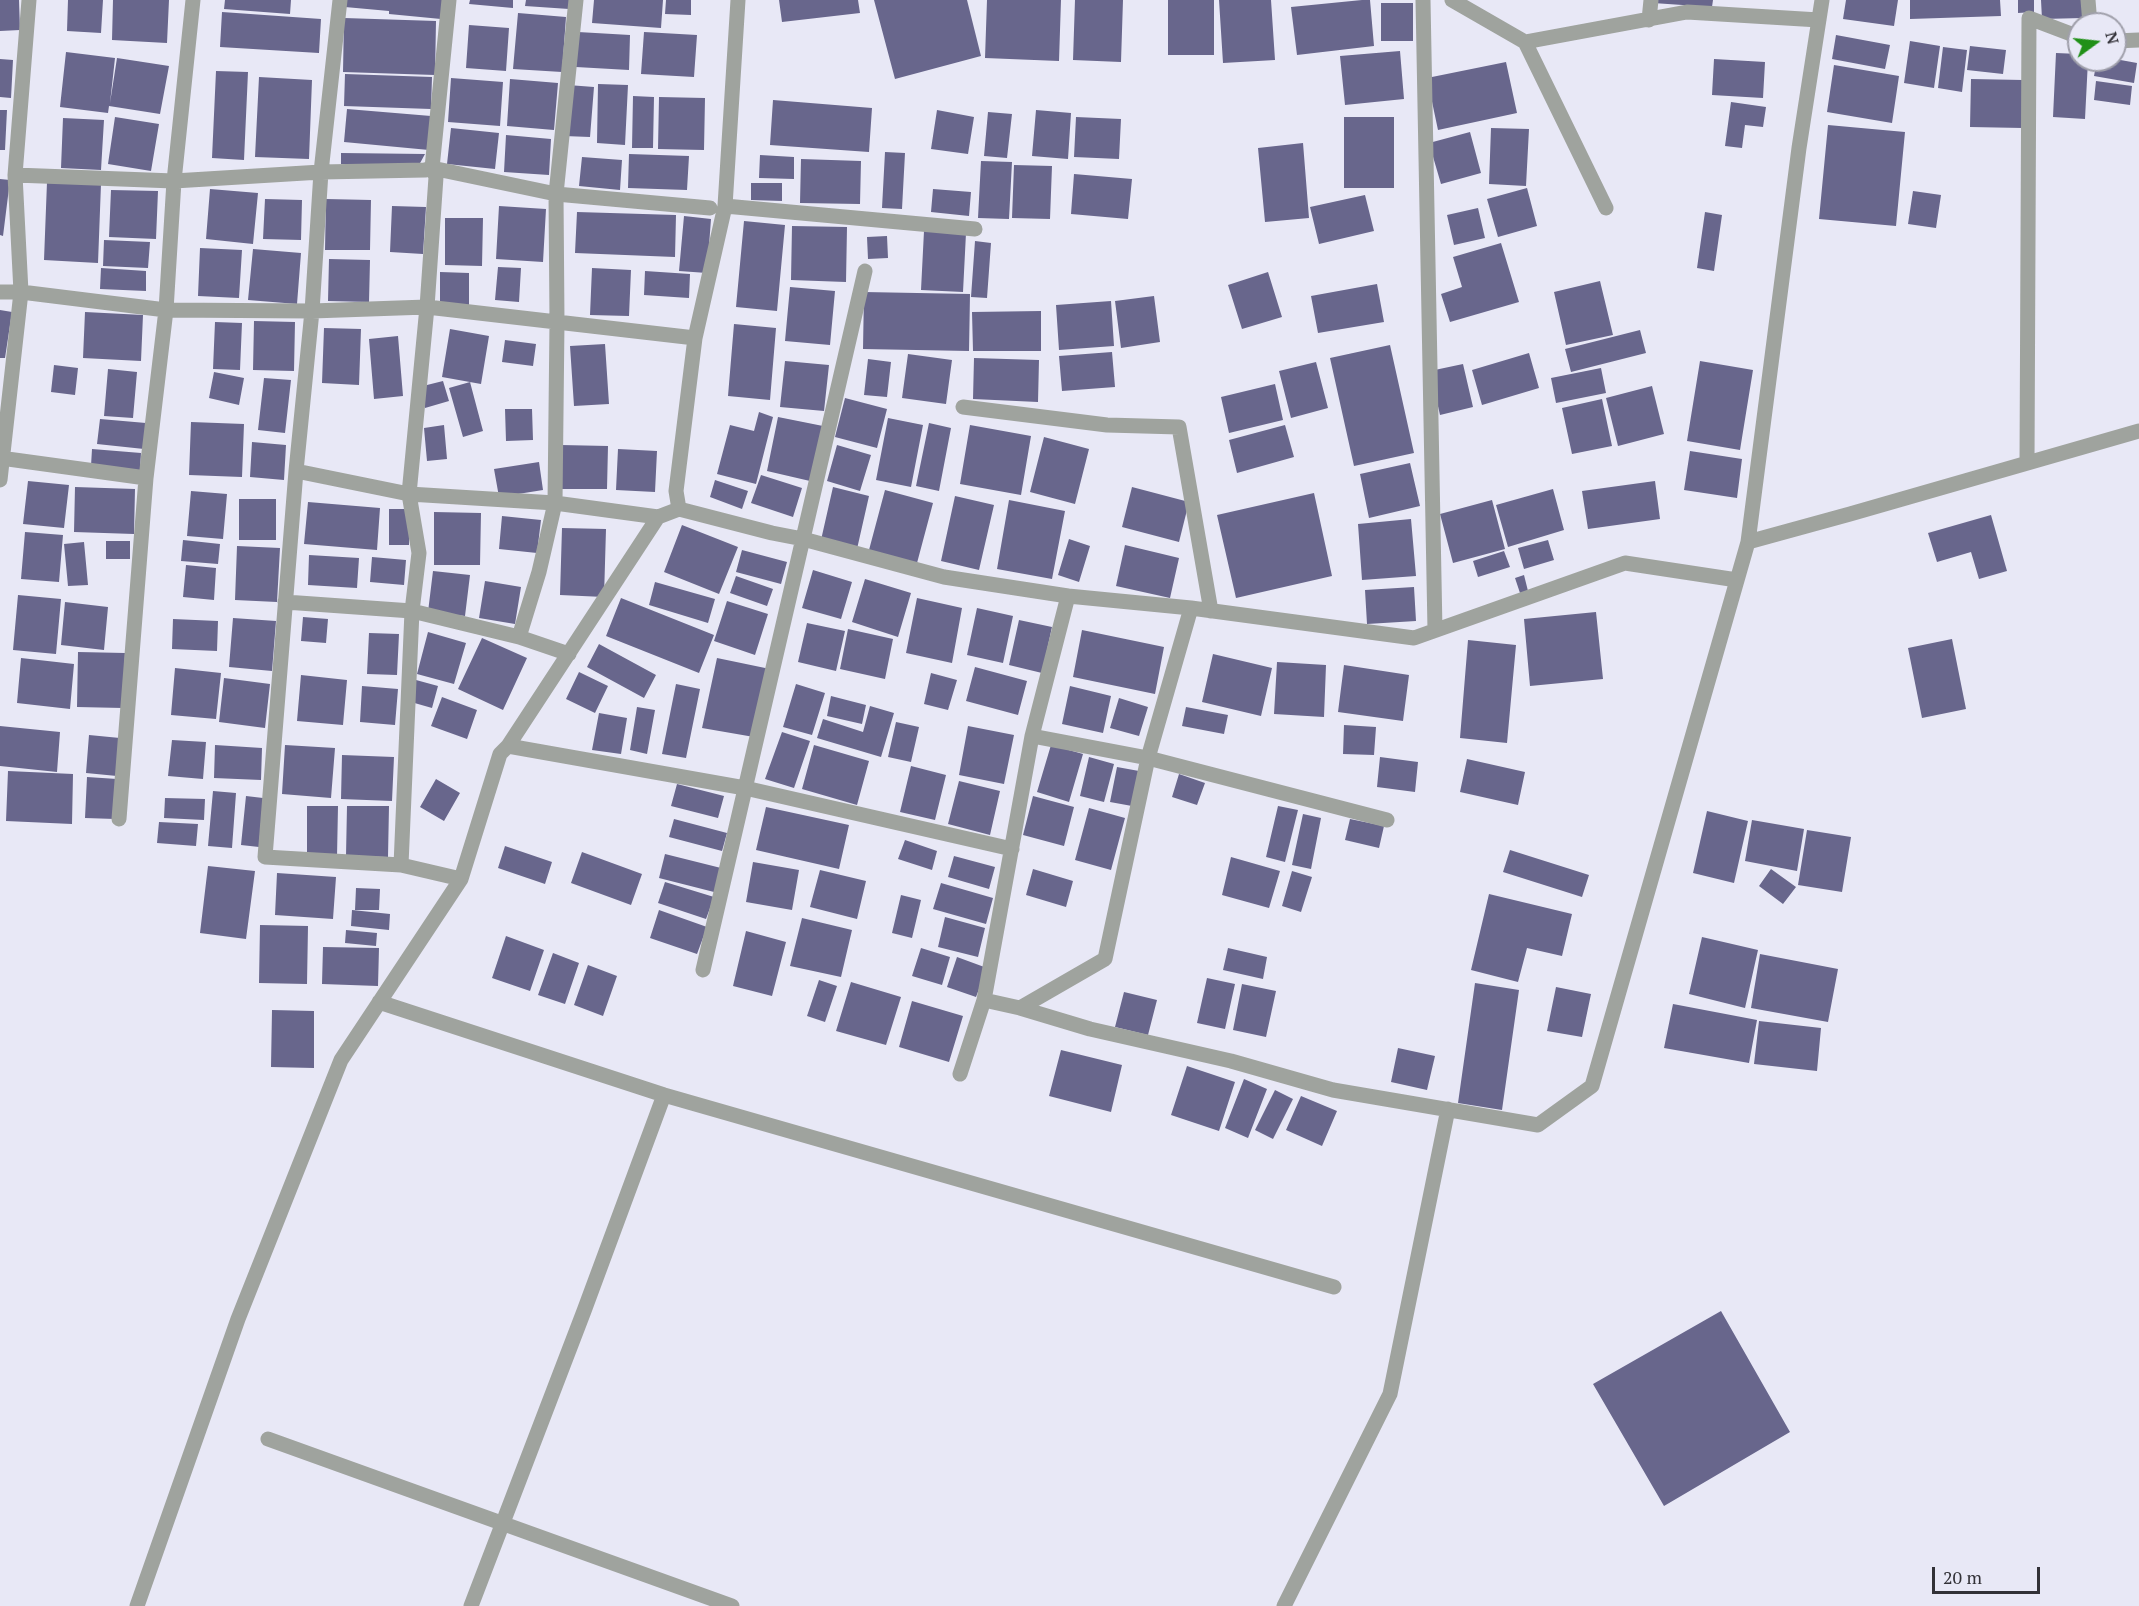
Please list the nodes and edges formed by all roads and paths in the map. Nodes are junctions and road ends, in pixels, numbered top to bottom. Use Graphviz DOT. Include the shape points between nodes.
graph roads {
  1 [pos="29,0"];
  2 [pos="193,0"];
  3 [pos="340,0"];
  4 [pos="449,0"];
  5 [pos="576,0"];
  6 [pos="738,0"];
  7 [pos="1423,0"];
  8 [pos="1452,0"];
  9 [pos="1651,0"];
  10 [pos="1822,0"];
  11 [pos="1649,20"];
  12 [pos="1819,20"];
  13 [pos="2067,32"];
  14 [pos="1525,42"];
  15 [pos="432,168"];
  16 [pos="321,172"];
  17 [pos="15,175"];
  18 [pos="174,181"];
  19 [pos="556,194"];
  20 [pos="718,207"];
  21 [pos="1606,208"];
  22 [pos="975,229"];
  23 [pos="865,271"];
  24 [pos="0,292"];
  25 [pos="21,292"];
  26 [pos="427,307"];
  27 [pos="166,310"];
  28 [pos="312,311"];
  29 [pos="557,322"];
  30 [pos="695,338"];
  31 [pos="963,407"];
  32 [pos="2139,430"];
  33 [pos="2,458"];
  34 [pos="2027,463"];
  35 [pos="296,471"];
  36 [pos="146,478"];
  37 [pos="0,480"];
  38 [pos="409,494"];
  39 [pos="555,503"];
  40 [pos="679,509"];
  41 [pos="658,517"];
  42 [pos="803,539"];
  43 [pos="1748,542"];
  44 [pos="1737,580"];
  45 [pos="1068,596"];
  46 [pos="285,602"];
  47 [pos="1191,608"];
  48 [pos="412,611"];
  49 [pos="1211,611"];
  50 [pos="1435,630"];
  51 [pos="519,637"];
  52 [pos="569,654"];
  53 [pos="1032,736"];
  54 [pos="508,746"];
  55 [pos="1148,758"];
  56 [pos="745,788"];
  57 [pos="118,819"];
  58 [pos="1387,820"];
  59 [pos="1011,849"];
  60 [pos="401,865"];
  61 [pos="461,879"];
  62 [pos="703,970"];
  63 [pos="984,1000"];
  64 [pos="379,1002"];
  65 [pos="1020,1008"];
  66 [pos="960,1074"];
  67 [pos="664,1095"];
  68 [pos="1448,1110"];
  69 [pos="1334,1287"];
  70 [pos="268,1439"];
  71 [pos="502,1524"];
  72 [pos="137,1606"];
  73 [pos="471,1606"];
  74 [pos="732,1606"];
  75 [pos="1284,1606"];
  1 -- 17 [label="street"];
  2 -- 18 [label="street"];
  3 -- 16 [label="street"];
  4 -- 15 [label="street"];
  5 -- 19 [label="street"];
  6 -- 20 [label="street"];
  7 -- 50 [label="street"];
  8 -- 14 [label="street"];
  9 -- 11 [label="street"];
  10 -- 12 [label="street"];
  11 -- 12 [label="street" via="1687,12"];
  11 -- 14 [label="street"];
  12 -- 43 [label="street"];
  13 -- 34 [label="street" via="2029,18"];
  14 -- 21 [label="street"];
  15 -- 16 [label="street"];
  15 -- 19 [label="street"];
  15 -- 26 [label="street" via="436,177"];
  16 -- 18 [label="street"];
  16 -- 28 [label="street"];
  17 -- 18 [label="street"];
  17 -- 25 [label="street"];
  18 -- 27 [label="street"];
  19 -- 20 [label="street"];
  19 -- 29 [label="street"];
  20 -- 22 [label="street"];
  20 -- 30 [label="street"];
  23 -- 42 [label="street"];
  24 -- 25 [label="street"];
  25 -- 27 [label="street"];
  25 -- 33 [label="street"];
  26 -- 28 [label="street"];
  26 -- 29 [label="street"];
  26 -- 38 [label="street"];
  27 -- 28 [label="street"];
  27 -- 36 [label="street"];
  28 -- 35 [label="street"];
  29 -- 30 [label="street"];
  29 -- 39 [label="street"];
  30 -- 40 [label="street" via="676,491"];
  31 -- 49 [label="street" via="1107,425 1179,428"];
  32 -- 34 [label="street"];
  33 -- 36 [label="street"];
  33 -- 37 [label="street"];
  34 -- 43 [label="street"];
  35 -- 38 [label="street"];
  35 -- 46 [label="street"];
  36 -- 57 [label="street"];
  38 -- 39 [label="street"];
  38 -- 48 [label="street" via="419,553"];
  39 -- 41 [label="street"];
  39 -- 51 [label="street"];
  40 -- 41 [label="street"];
  40 -- 42 [label="street"];
  41 -- 52 [label="street"];
  42 -- 45 [label="street" via="944,577"];
  42 -- 56 [label="street"];
  43 -- 44 [label="street"];
  44 -- 50 [label="street" via="1625,563"];
  44 -- 68 [label="street" via="1592,1086 1538,1125"];
  45 -- 47 [label="street"];
  45 -- 53 [label="street"];
  46 -- 48 [label="street"];
  46 -- 60 [label="street" via="265,857"];
  47 -- 49 [label="street"];
  47 -- 55 [label="street"];
  48 -- 51 [label="street"];
  48 -- 60 [label="street"];
  49 -- 50 [label="street" via="1414,638"];
  51 -- 52 [label="street"];
  52 -- 54 [label="street"];
  53 -- 55 [label="street"];
  53 -- 59 [label="street"];
  54 -- 56 [label="street"];
  54 -- 61 [label="street" via="500,754"];
  55 -- 58 [label="street"];
  55 -- 65 [label="street" via="1106,959"];
  56 -- 59 [label="street"];
  56 -- 62 [label="street"];
  59 -- 63 [label="street"];
  60 -- 61 [label="street"];
  61 -- 64 [label="street"];
  63 -- 65 [label="street"];
  63 -- 66 [label="street"];
  64 -- 67 [label="street"];
  64 -- 72 [label="street" via="340,1060 237,1319"];
  65 -- 68 [label="street" via="1334,1090"];
  67 -- 69 [label="street"];
  67 -- 71 [label="street"];
  68 -- 75 [label="street" via="1390,1394"];
  70 -- 71 [label="street"];
  71 -- 73 [label="street"];
  71 -- 74 [label="street"];
}
